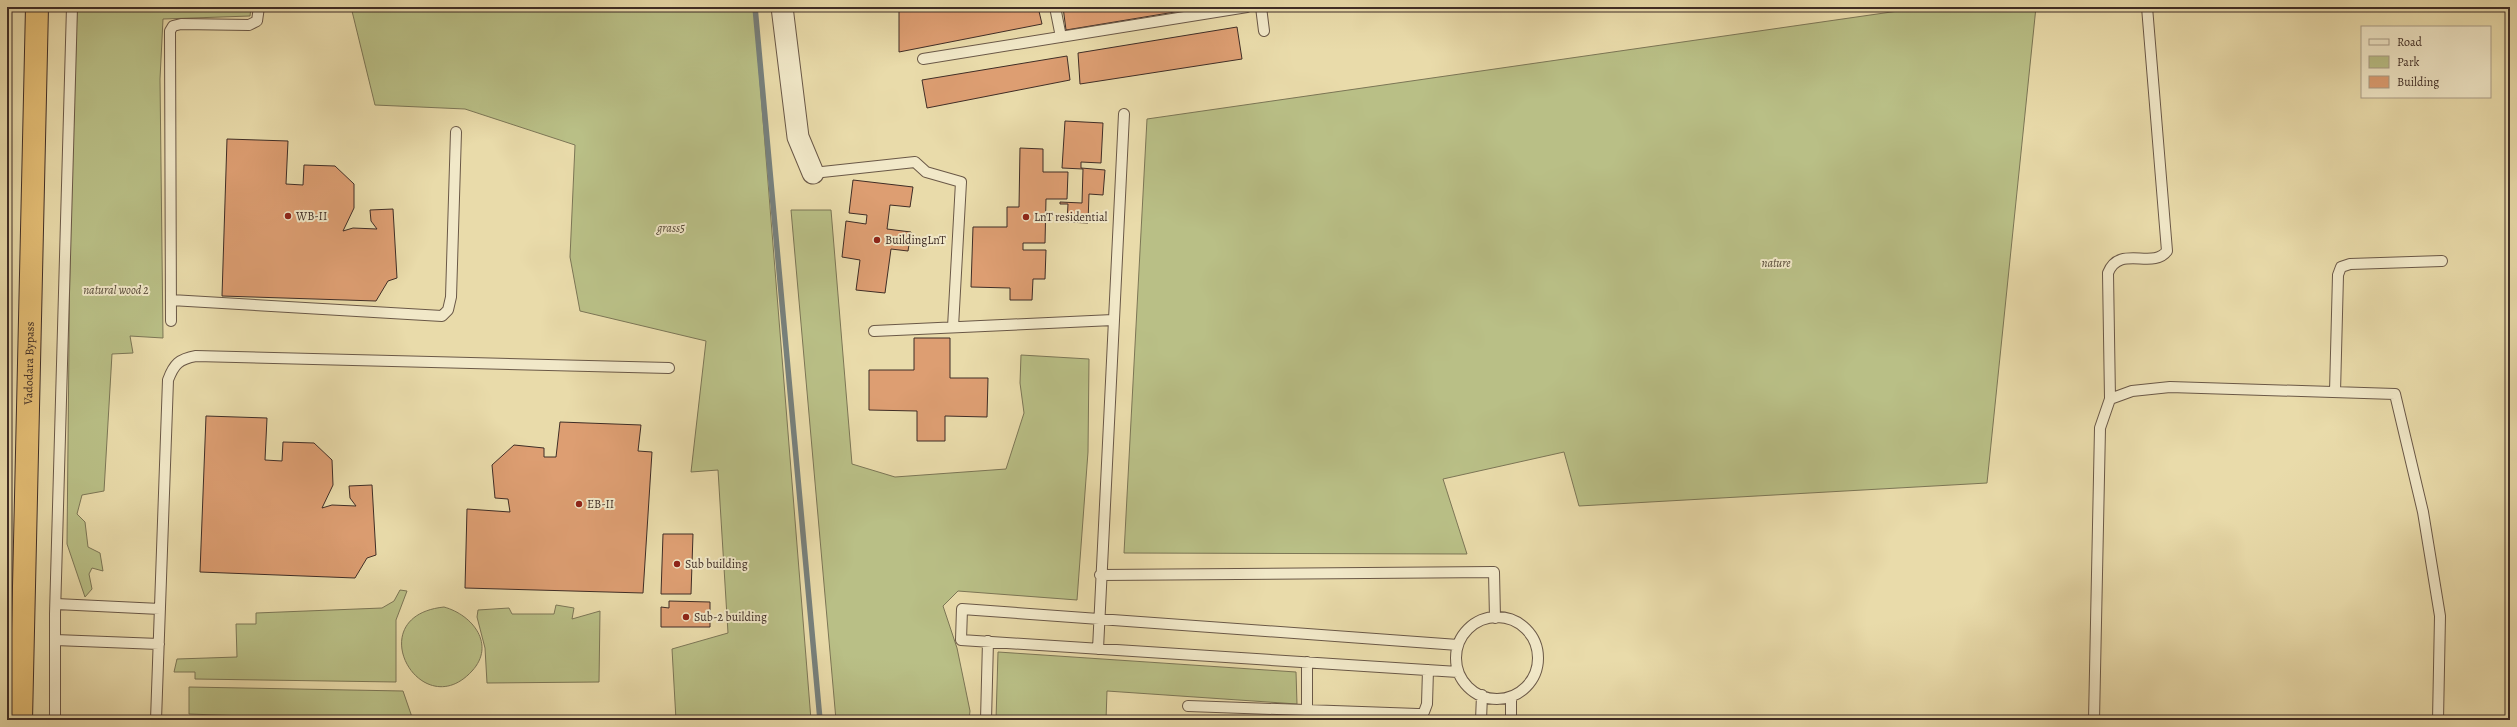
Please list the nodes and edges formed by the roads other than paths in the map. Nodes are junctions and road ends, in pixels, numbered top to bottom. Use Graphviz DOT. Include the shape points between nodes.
graph roads {
  1 [pos="37,7"];
  2 [pos="72,7"];
  3 [pos="259,7"];
  4 [pos="782,7"];
  5 [pos="1055,7"];
  6 [pos="1246,7"];
  7 [pos="1261,7"];
  8 [pos="2147,7"];
  9 [pos="1264,31"];
  10 [pos="1061,37"];
  11 [pos="923,59"];
  12 [pos="1124,114"];
  13 [pos="456,132"];
  14 [pos="813,173"];
  15 [pos="2442,261"];
  16 [pos="171,300"];
  17 [pos="1113,320"];
  18 [pos="171,321"];
  19 [pos="953,328"];
  20 [pos="874,331"];
  21 [pos="669,368"];
  22 [pos="2335,392"];
  23 [pos="2110,399"];
  24 [pos="1100,575"];
  25 [pos="56,604"];
  26 [pos="160,609"];
  27 [pos="1495,618"];
  28 [pos="1098,619"];
  29 [pos="55,640"];
  30 [pos="988,641"];
  31 [pos="159,644"];
  32 [pos="1458,645"];
  33 [pos="1098,648"];
  34 [pos="1307,662"];
  35 [pos="1428,670"];
  36 [pos="1458,672"];
  37 [pos="1482,695"];
  38 [pos="1511,697"];
  39 [pos="1188,706"];
  40 [pos="1307,710"];
  41 [pos="21,720"];
  42 [pos="55,720"];
  43 [pos="156,720"];
  44 [pos="986,720"];
  45 [pos="1481,720"];
  46 [pos="1511,720"];
  47 [pos="2094,720"];
  48 [pos="2438,720"];
  1 -- 41 [label="highway, Vadodara Bypass"];
  2 -- 25 [label="lane"];
  3 -- 16 [label="lane" via="257,21 249,25 181,24 173,26 170,31"];
  4 -- 14 [label="street" via="798,137"];
  5 -- 10 [label="lane"];
  6 -- 10 [label="lane"];
  7 -- 9 [label="lane"];
  8 -- 23 [label="lane" via="2168,251 2159,258 2121,259 2111,265 2108,273"];
  10 -- 11 [label="lane"];
  12 -- 17 [label="lane"];
  13 -- 16 [label="lane" via="451,296 448,310 442,316"];
  14 -- 19 [label="lane" via="915,162 926,172 961,182"];
  15 -- 22 [label="lane" via="2341,266 2338,275"];
  16 -- 18 [label="lane"];
  17 -- 19 [label="lane"];
  17 -- 24 [label="lane"];
  19 -- 20 [label="lane"];
  21 -- 26 [label="lane" via="196,356 183,358 173,366 168,380"];
  22 -- 23 [label="lane" via="2170,387 2132,391"];
  22 -- 48 [label="lane" via="2396,394 2423,512 2440,616"];
  23 -- 47 [label="lane" via="2100,428"];
  24 -- 27 [label="lane" via="1494,572"];
  24 -- 28 [label="lane"];
  25 -- 26 [label="lane"];
  25 -- 29 [label="lane"];
  26 -- 31 [label="lane"];
  27 -- 32 [label="lane" via="1476,623 1465,632"];
  27 -- 38 [label="lane" via="1503,617 1517,622 1528,630 1536,643 1539,656 1537,670 1531,681 1523,690"];
  28 -- 30 [label="lane" via="962,609 961,640"];
  28 -- 32 [label="lane"];
  28 -- 33 [label="lane"];
  29 -- 31 [label="lane"];
  29 -- 42 [label="lane"];
  30 -- 33 [label="lane"];
  30 -- 44 [label="lane"];
  31 -- 43 [label="lane"];
  32 -- 36 [label="lane"];
  33 -- 34 [label="lane"];
  34 -- 35 [label="lane"];
  34 -- 40 [label="lane"];
  35 -- 36 [label="lane"];
  35 -- 40 [label="lane" via="1427,704 1424,712"];
  36 -- 37 [label="lane" via="1465,683"];
  37 -- 38 [label="lane" via="1499,699"];
  37 -- 45 [label="lane"];
  38 -- 46 [label="lane"];
  39 -- 40 [label="lane"];
}
